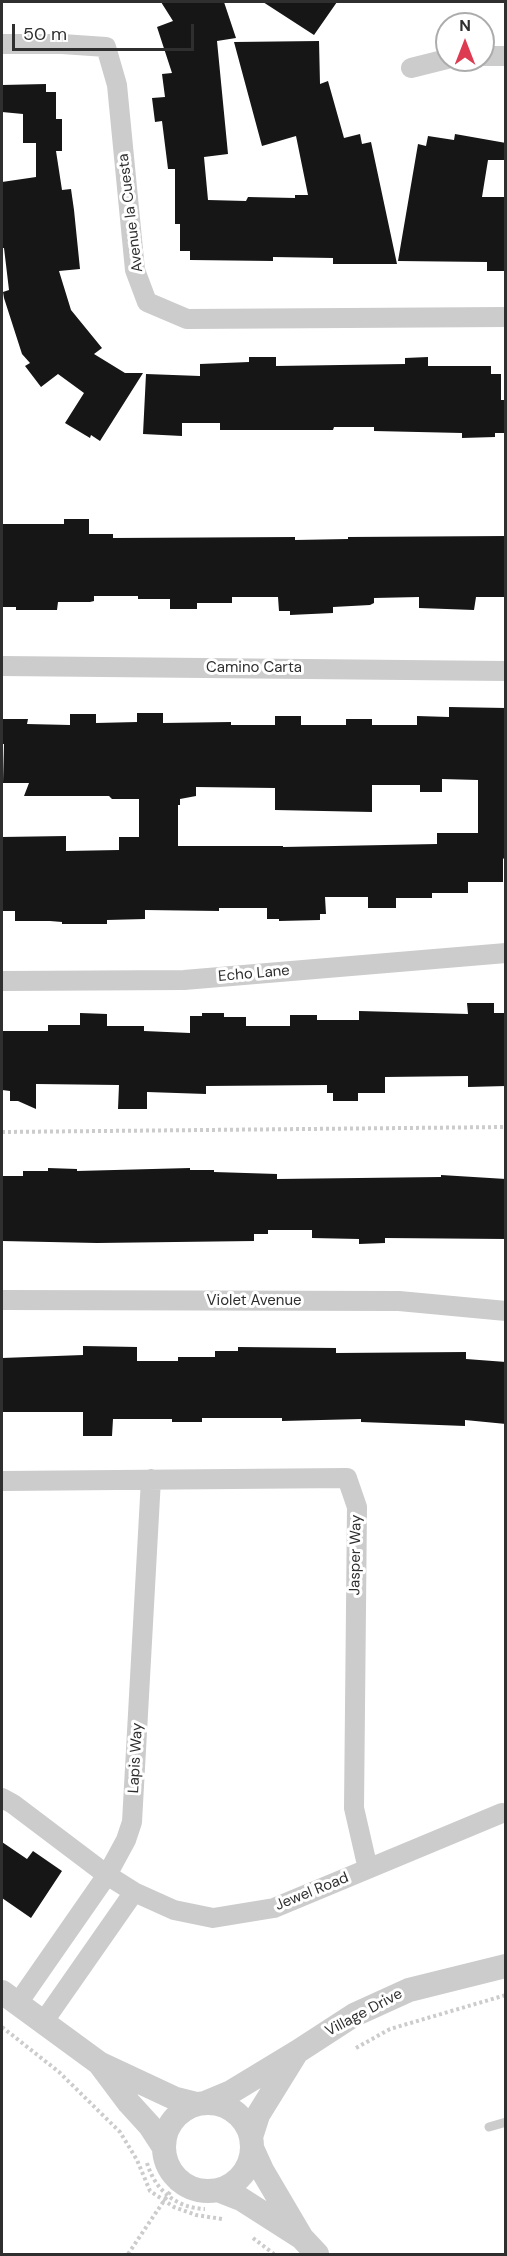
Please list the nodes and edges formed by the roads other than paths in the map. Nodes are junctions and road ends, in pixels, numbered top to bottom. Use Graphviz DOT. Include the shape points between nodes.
graph roads {
  1 [pos="2,44"];
  2 [pos="435,62"];
  3 [pos="411,68"];
  4 [pos="506,317"];
  5 [pos="2,666"];
  6 [pos="506,670"];
  7 [pos="506,952"];
  8 [pos="2,981"];
  9 [pos="2,1300"];
  10 [pos="506,1311"];
  11 [pos="151,1479"];
  12 [pos="2,1481"];
  13 [pos="2,1798"];
  14 [pos="502,1813"];
  15 [pos="368,1869"];
  16 [pos="107,1875"];
  17 [pos="134,1892"];
  18 [pos="75,1921"];
  19 [pos="102,1939"];
  20 [pos="506,1966"];
  21 [pos="10,1997"];
  22 [pos="44,2021"];
  23 [pos="297,2052"];
  24 [pos="99,2063"];
  25 [pos="201,2103"];
  26 [pos="506,2122"];
  27 [pos="489,2127"];
  28 [pos="252,2143"];
  29 [pos="163,2146"];
  30 [pos="218,2190"];
  31 [pos="310,2246"];
  1 -- 4 [label="street, Avenue la Cuesta" via="106,47 117,85 135,270 147,302 187,319"];
  2 -- 3 [label="street"];
  5 -- 6 [label="street, Camino Carta"];
  7 -- 8 [label="street, Echo Lane" via="184,980"];
  9 -- 10 [label="street, Violet Avenue" via="399,1301"];
  11 -- 12 [label="street, Jasper Way"];
  11 -- 15 [label="street, Jasper Way" via="347,1478 357,1506 354,1808"];
  11 -- 16 [label="street, Lapis Way" via="134,1806 126,1840"];
  13 -- 16 [label="street, Jewel Road"];
  14 -- 15 [label="street, Jewel Road"];
  15 -- 17 [label="street, Jewel Road" via="274,1908 213,1918 174,1910"];
  16 -- 17 [label="street, Jewel Road"];
  16 -- 18 [label="street, Lapis Way"];
  17 -- 19 [label="street"];
  18 -- 19 [label="street"];
  18 -- 21 [label="street, Lapis Way"];
  19 -- 22 [label="street"];
  20 -- 23 [label="street, Village Drive" via="409,1990 354,2015"];
  21 -- 22 [label="street"];
  22 -- 24 [label="street"];
  23 -- 25 [label="street, Village Drive" via="231,2092"];
  23 -- 28 [label="street, Village Drive" via="258,2115"];
  24 -- 25 [label="street" via="176,2098"];
  24 -- 29 [label="street"];
  25 -- 28 [label="street" via="230,2108 247,2126"];
  25 -- 29 [label="street" via="182,2110 172,2120"];
  26 -- 27 [label="lane"];
  28 -- 30 [label="street" via="249,2164 241,2176"];
  28 -- 31 [label="street" via="262,2170"];
  29 -- 30 [label="street" via="173,2188"];
  30 -- 31 [label="street" via="241,2199"];
}
